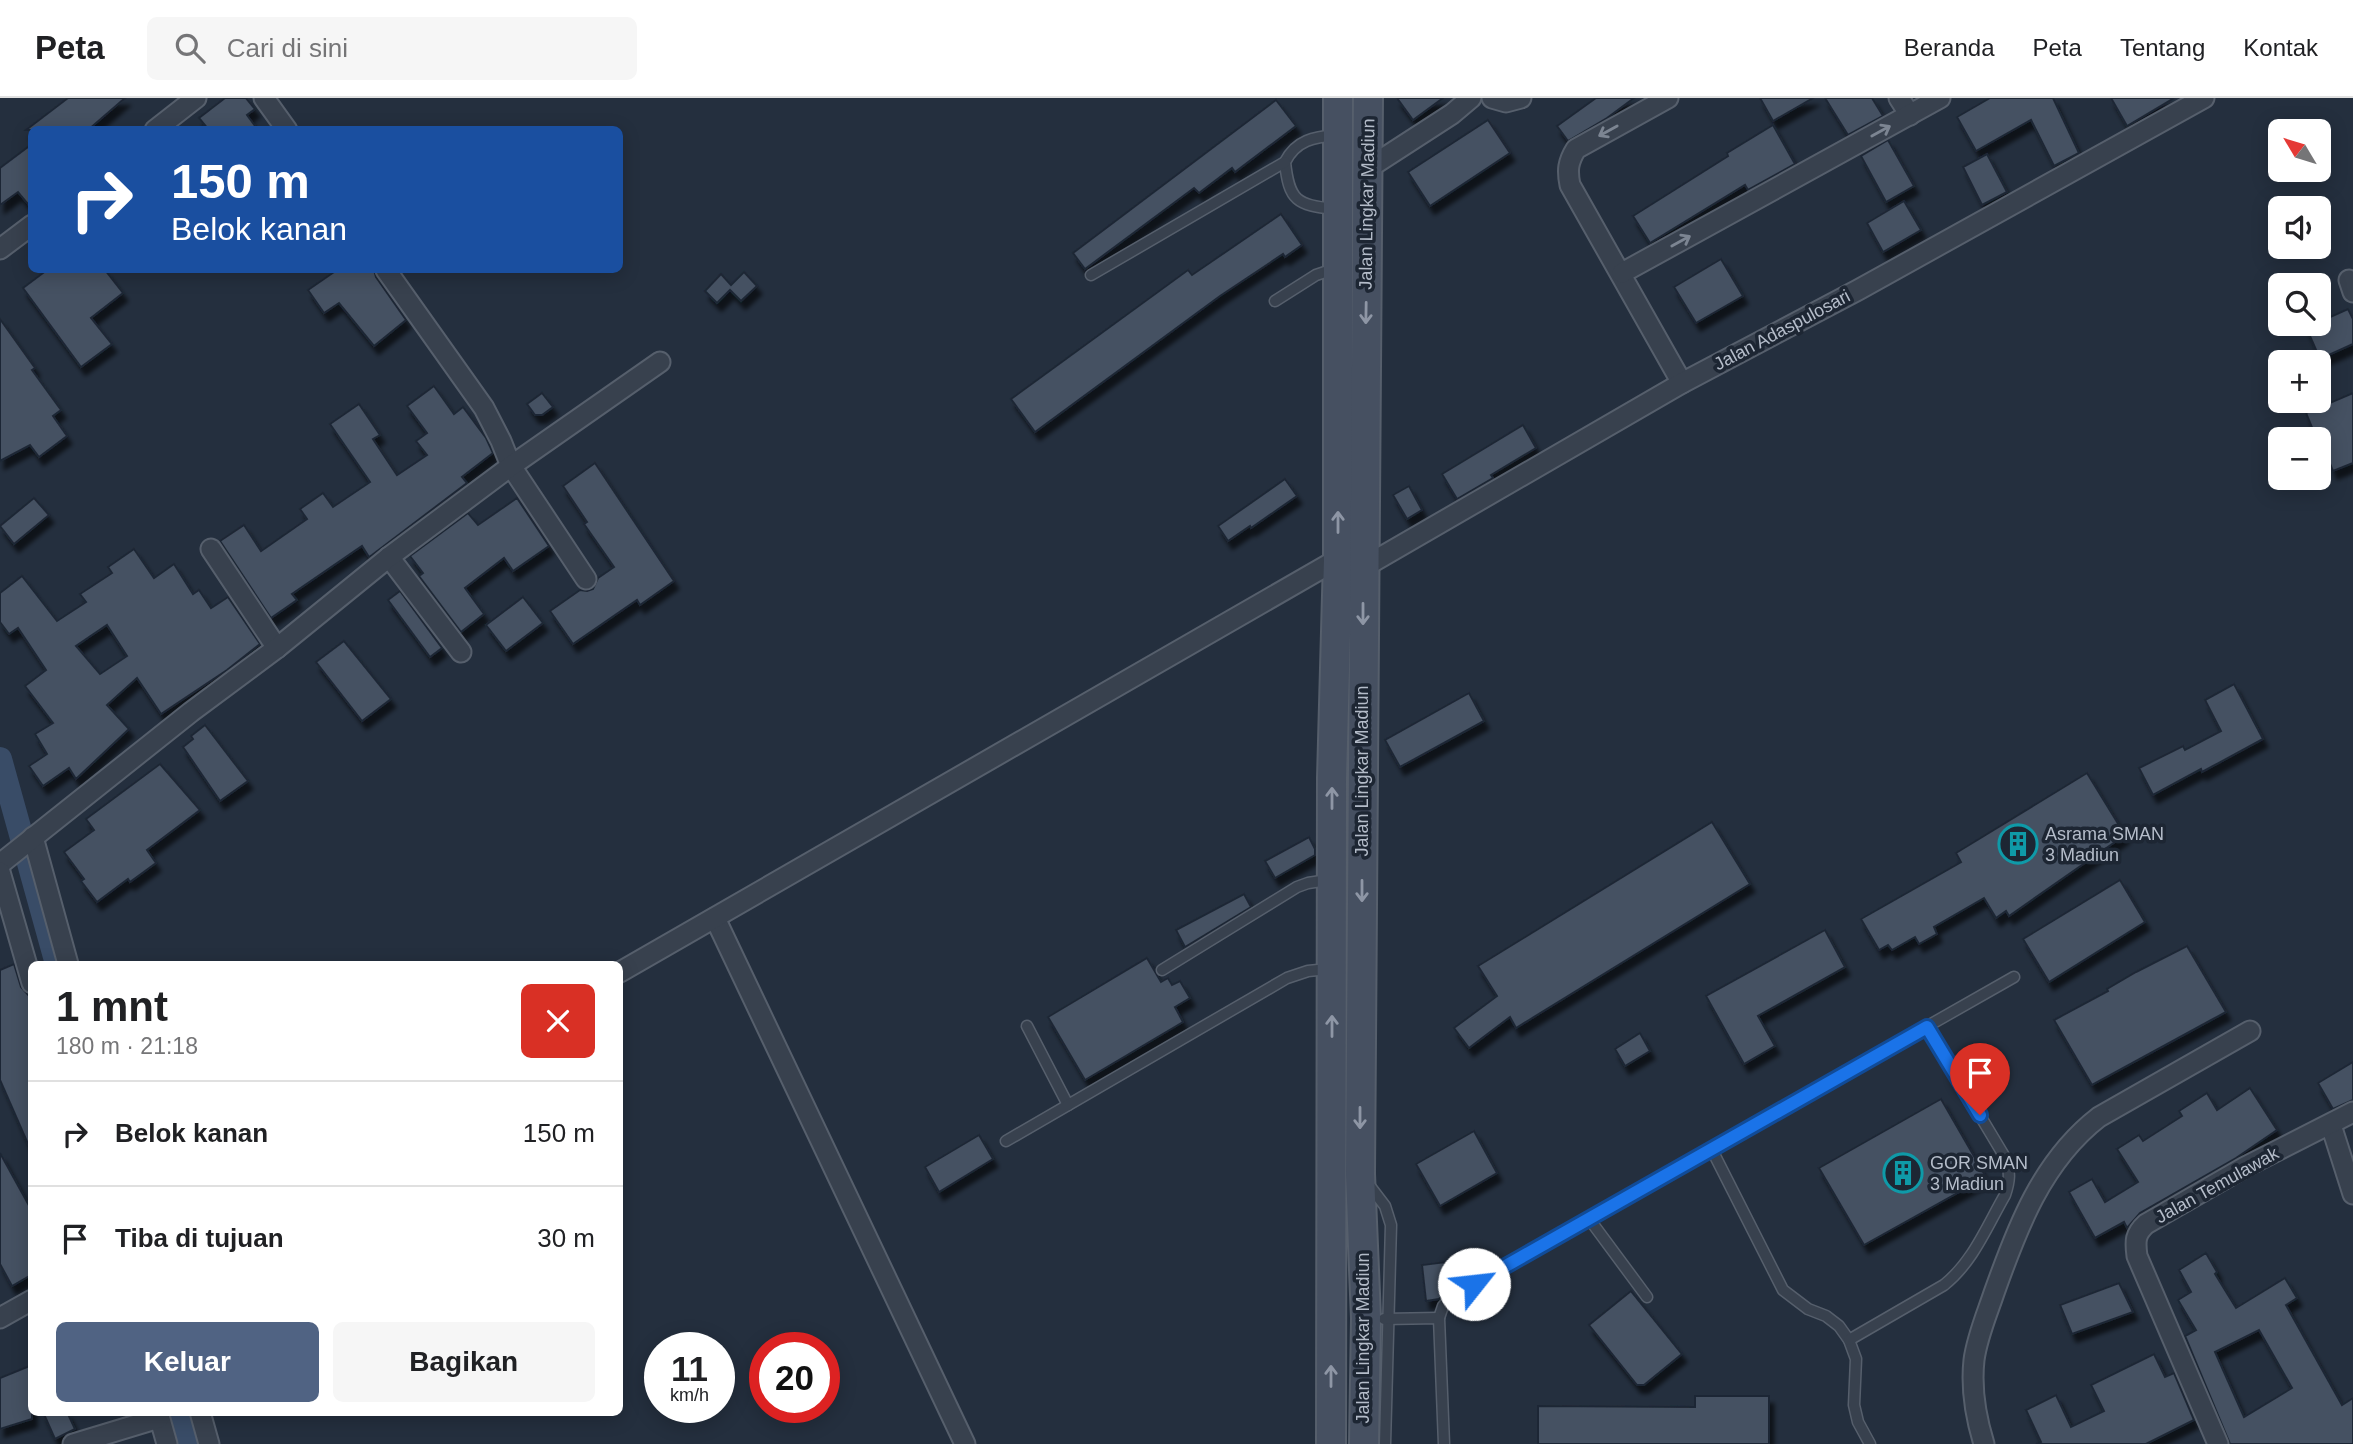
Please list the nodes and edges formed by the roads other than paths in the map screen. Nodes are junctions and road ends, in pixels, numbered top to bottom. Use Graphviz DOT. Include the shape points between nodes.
graph roads {
  1 [pos="196,98"];
  2 [pos="264,98"];
  3 [pos="1338,98"];
  4 [pos="1368,98"];
  5 [pos="1471,98"];
  6 [pos="1492,98"];
  7 [pos="1521,98"];
  8 [pos="1668,98"];
  9 [pos="1899,98"];
  10 [pos="1940,98"];
  11 [pos="2204,98"];
  12 [pos="1910,115"];
  13 [pos="160,126"];
  14 [pos="284,126"];
  15 [pos="1338,135"];
  16 [pos="1285,162"];
  17 [pos="1367,169"];
  18 [pos="1338,209"];
  19 [pos="28,228"];
  20 [pos="0,249"];
  21 [pos="1338,267"];
  22 [pos="388,273"];
  23 [pos="1622,273"];
  24 [pos="1090,275"];
  25 [pos="1275,301"];
  26 [pos="660,362"];
  27 [pos="1682,383"];
  28 [pos="511,466"];
  29 [pos="211,549"];
  30 [pos="389,557"];
  31 [pos="1351,563"];
  32 [pos="586,579"];
  33 [pos="277,648"];
  34 [pos="461,652"];
  35 [pos="31,839"];
  36 [pos="1,866"];
  37 [pos="1332,880"];
  38 [pos="715,918"];
  39 [pos="67,961"];
  40 [pos="28,968"];
  41 [pos="1332,968"];
  42 [pos="623,970"];
  43 [pos="1162,970"];
  44 [pos="2014,977"];
  45 [pos="1027,1026"];
  46 [pos="1927,1027"];
  47 [pos="2250,1031"];
  48 [pos="1068,1105"];
  49 [pos="2353,1112"];
  50 [pos="2331,1125"];
  51 [pos="1006,1141"];
  52 [pos="1712,1150"];
  53 [pos="2353,1194"];
  54 [pos="1590,1220"];
  55 [pos="1647,1297"];
  56 [pos="28,1302"];
  57 [pos="0,1318"];
  58 [pos="1440,1318"];
  59 [pos="1377,1319"];
  60 [pos="1849,1340"];
  61 [pos="156,1416"];
  62 [pos="159,1416"];
  63 [pos="201,1416"];
  64 [pos="73,1444"];
  65 [pos="167,1444"];
  66 [pos="209,1444"];
  67 [pos="965,1444"];
  68 [pos="1331,1444"];
  69 [pos="1364,1444"];
  70 [pos="1385,1444"];
  71 [pos="1444,1444"];
  72 [pos="1870,1444"];
  73 [pos="1984,1444"];
  74 [pos="2218,1444"];
  1 -- 13 [label="street"];
  2 -- 14 [label="street"];
  3 -- 15 [label="main road, Jalan Lingkar Madiun"];
  4 -- 17 [label="main road, Jalan Lingkar Madiun"];
  5 -- 17 [label="street"];
  6 -- 7 [label="street" via="1506,102"];
  8 -- 23 [label="street, one-way" via="1576,149 1567,170 1570,185"];
  9 -- 12 [label="street"];
  10 -- 12 [label="street"];
  11 -- 27 [label="street, Jalan Adaspulosari"];
  23 -- 12 [label="street, one-way"];
  15 -- 16 [label="lane" via="1297,145"];
  15 -- 18 [label="main road, Jalan Lingkar Madiun"];
  16 -- 18 [label="lane" via="1292,194 1310,206"];
  16 -- 24 [label="lane"];
  17 -- 31 [label="main road, Jalan Lingkar Madiun, one-way"];
  18 -- 21 [label="main road, Jalan Lingkar Madiun"];
  19 -- 20 [label="street"];
  21 -- 25 [label="lane"];
  31 -- 21 [label="main road, Jalan Lingkar Madiun, one-way"];
  22 -- 28 [label="street" via="484,408"];
  23 -- 27 [label="street"];
  26 -- 28 [label="street"];
  27 -- 31 [label="street, Jalan Adaspulosari"];
  28 -- 30 [label="street"];
  28 -- 32 [label="street"];
  29 -- 33 [label="street"];
  30 -- 33 [label="street"];
  30 -- 34 [label="street"];
  37 -- 31 [label="main road, Jalan Lingkar Madiun, one-way" via="1332,778"];
  31 -- 38 [label="street, Jalan Adaspulosari"];
  31 -- 59 [label="main road, Jalan Lingkar Madiun, one-way" via="1360,1174"];
  33 -- 35 [label="street"];
  35 -- 36 [label="street"];
  35 -- 39 [label="street"];
  36 -- 40 [label="street"];
  37 -- 41 [label="main road, Jalan Lingkar Madiun"];
  37 -- 43 [label="lane" via="1297,887"];
  38 -- 42 [label="street, Jalan Adaspulosari"];
  38 -- 67 [label="street"];
  41 -- 48 [label="lane" via="1287,978"];
  68 -- 41 [label="main road, Jalan Lingkar Madiun, one-way"];
  44 -- 46 [label="lane"];
  45 -- 48 [label="lane"];
  46 -- 52 [label="lane"];
  46 -- 60 [label="lane" via="2006,1159 2009,1183 1958,1274"];
  47 -- 73 [label="street" via="2099,1117 2060,1154 2017,1227 1974,1359 1974,1397"];
  48 -- 51 [label="lane"];
  49 -- 50 [label="street, Jalan Temulawak"];
  50 -- 53 [label="street"];
  50 -- 74 [label="street, Jalan Temulawak" via="2245,1167 2137,1233 2137,1256"];
  52 -- 54 [label="lane"];
  52 -- 60 [label="lane" via="1783,1290 1826,1316"];
  54 -- 55 [label="lane"];
  54 -- 58 [label="lane" via="1451,1297"];
  56 -- 57 [label="street"];
  58 -- 59 [label="lane"];
  58 -- 71 [label="lane"];
  59 -- 69 [label="main road, Jalan Lingkar Madiun"];
  59 -- 70 [label="lane"];
  60 -- 72 [label="lane" via="1856,1359 1854,1405"];
  61 -- 64 [label="street"];
  62 -- 65 [label="street"];
  63 -- 66 [label="street"];
}
